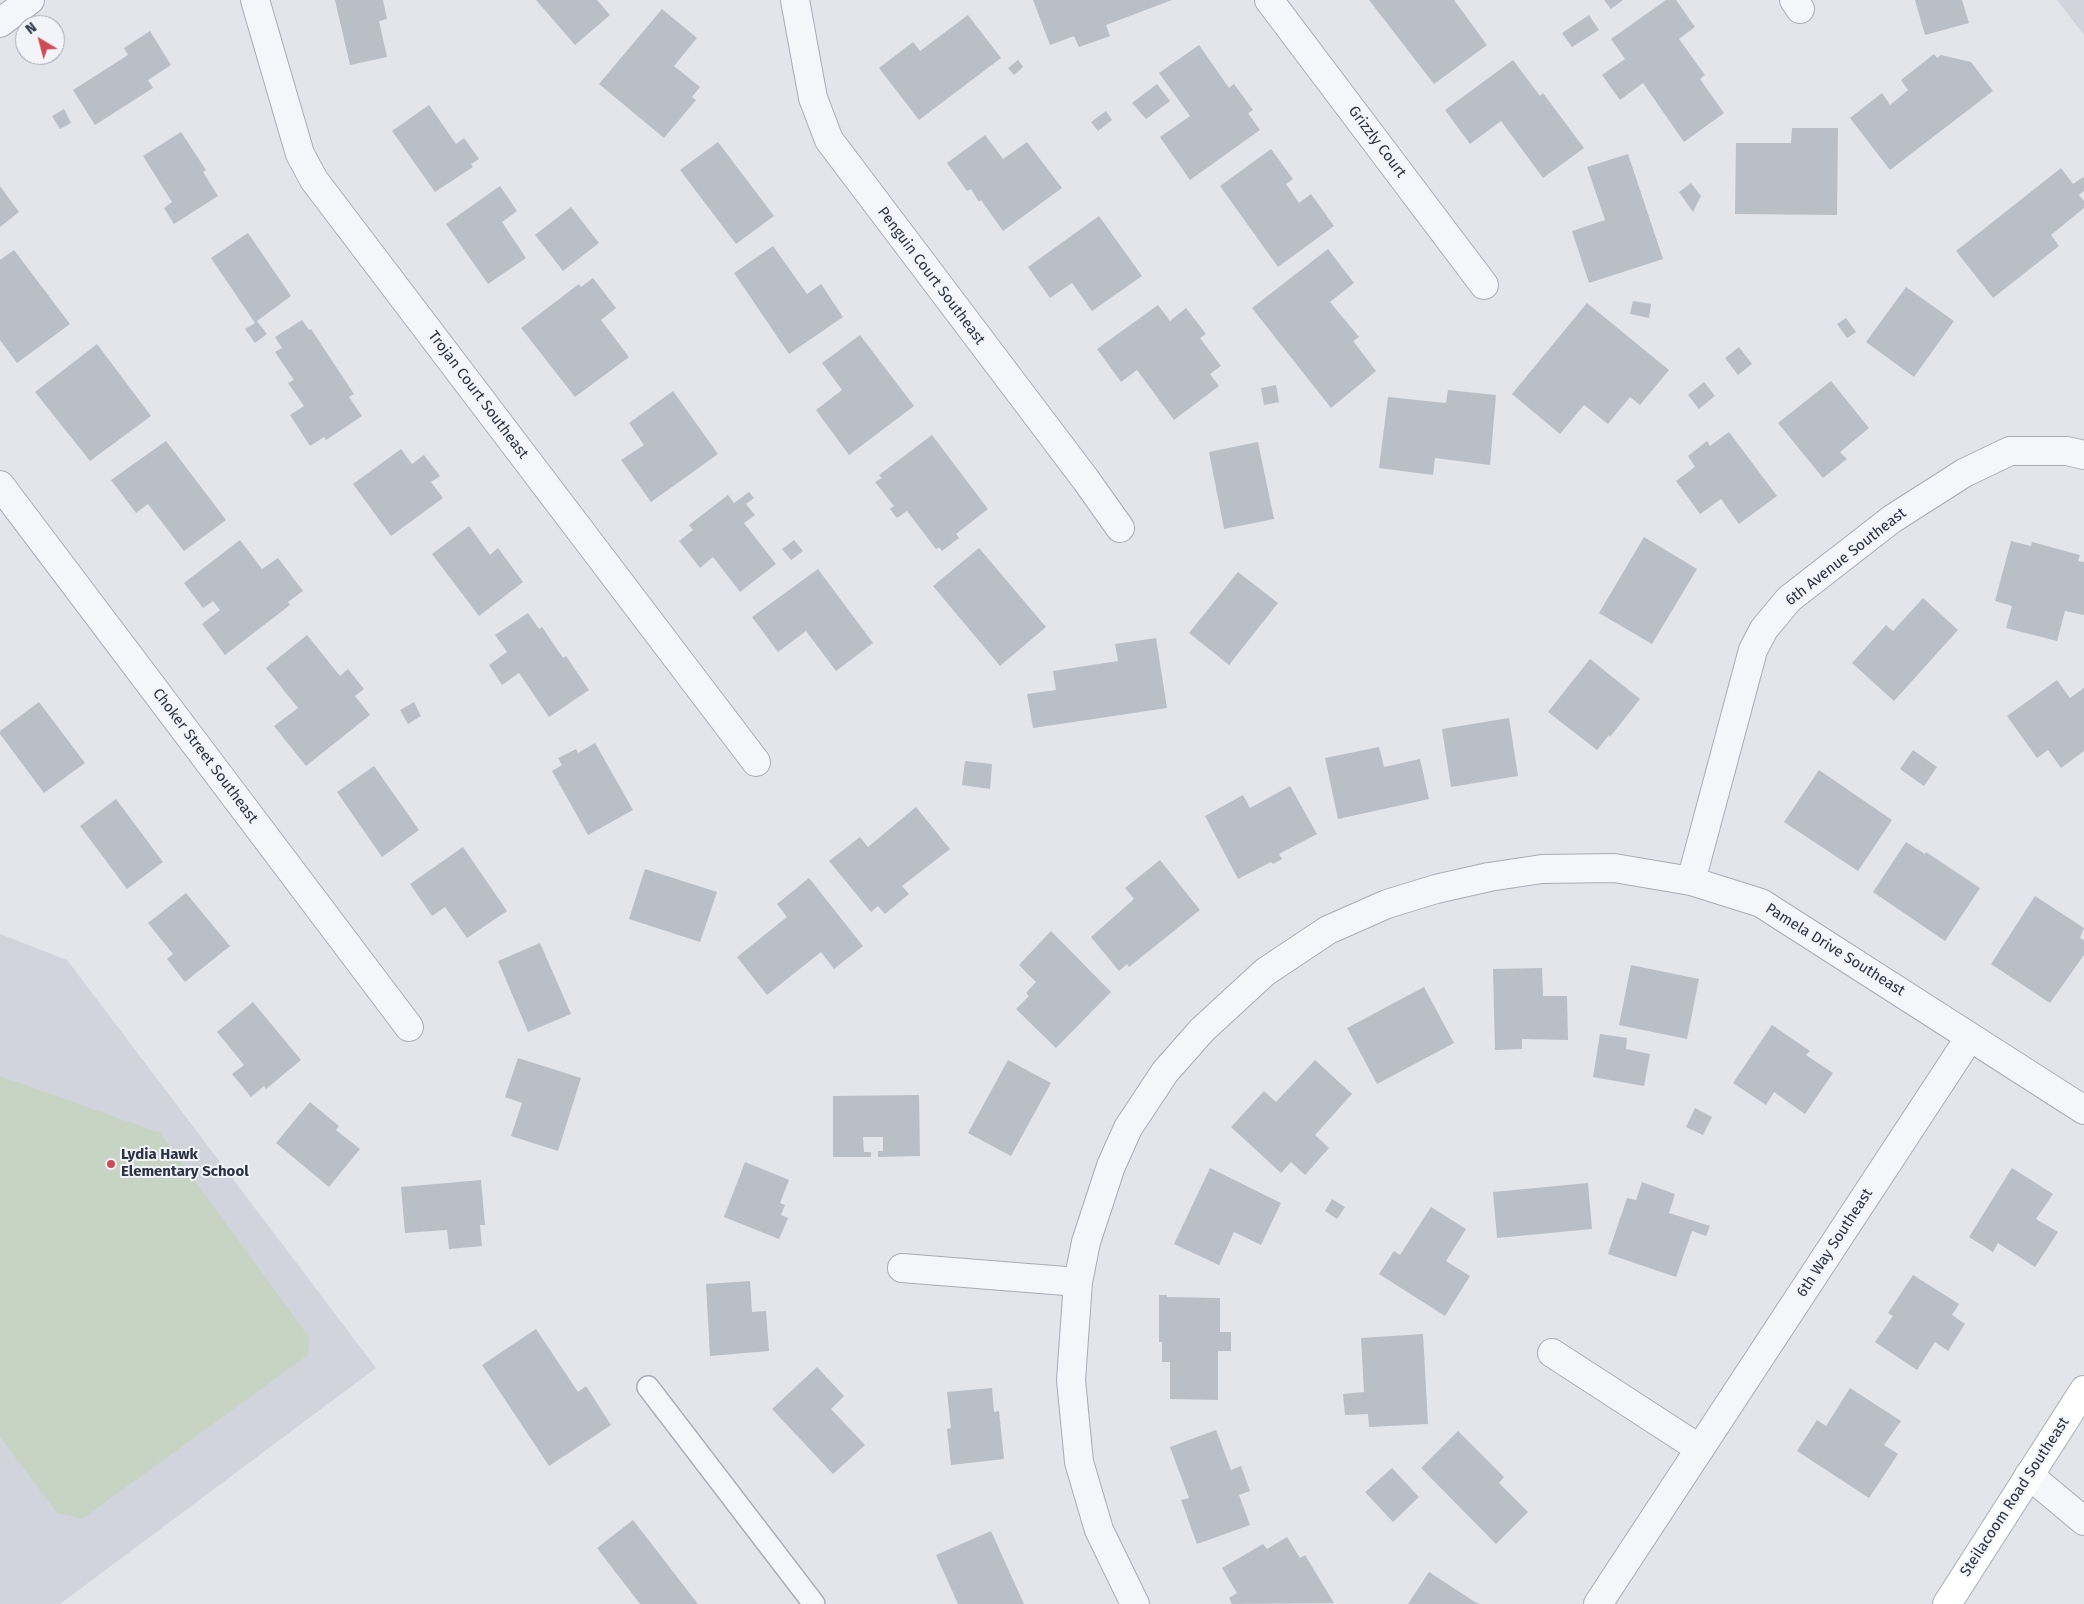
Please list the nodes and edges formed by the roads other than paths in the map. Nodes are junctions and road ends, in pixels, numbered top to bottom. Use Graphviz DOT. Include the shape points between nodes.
graph roads {
  1 [pos="30,0"];
  2 [pos="255,0"];
  3 [pos="795,0"];
  4 [pos="1269,0"];
  5 [pos="0,23"];
  6 [pos="1484,285"];
  7 [pos="2075,453"];
  8 [pos="0,485"];
  9 [pos="1120,528"];
  10 [pos="756,762"];
  11 [pos="1691,881"];
  12 [pos="409,1027"];
  13 [pos="1970,1037"];
  14 [pos="2084,1110"];
  15 [pos="902,1268"];
  16 [pos="1078,1282"];
  17 [pos="1552,1353"];
  18 [pos="648,1387"];
  19 [pos="2084,1390"];
  20 [pos="1700,1449"];
  21 [pos="2029,1475"];
  22 [pos="2084,1521"];
  23 [pos="814,1604"];
  24 [pos="1135,1604"];
  25 [pos="1598,1604"];
  26 [pos="1946,1604"];
  1 -- 5 [label="street"];
  2 -- 10 [label="street, Trojan Court Southeast" via="300,154 314,180"];
  3 -- 9 [label="street, Penguin Court Southeast" via="813,98 828,140"];
  4 -- 6 [label="street, Grizzly Court"];
  7 -- 11 [label="street, 6th Avenue Southeast" via="2010,451 1964,473 1892,519 1789,599 1764,629 1753,650"];
  8 -- 12 [label="street, Choker Street Southeast"];
  11 -- 13 [label="street, Pamela Drive Southeast" via="1761,903"];
  11 -- 16 [label="street, Pamela Drive Southeast" via="1614,868 1542,869 1436,889 1387,904 1328,930 1265,972 1202,1030 1165,1072 1128,1128 1111,1166 1086,1242"];
  13 -- 14 [label="street, Pamela Drive Southeast"];
  13 -- 20 [label="street, 6th Way Southeast"];
  15 -- 16 [label="street"];
  16 -- 24 [label="street, Pamela Drive Southeast" via="1071,1380 1079,1462 1099,1530"];
  17 -- 20 [label="street"];
  18 -- 23 [label="lane"];
  19 -- 21 [label="street, Steilacoom Road Southeast"];
  20 -- 25 [label="street, 6th Way Southeast"];
  21 -- 22 [label="street"];
  21 -- 26 [label="street, Steilacoom Road Southeast"];
}
